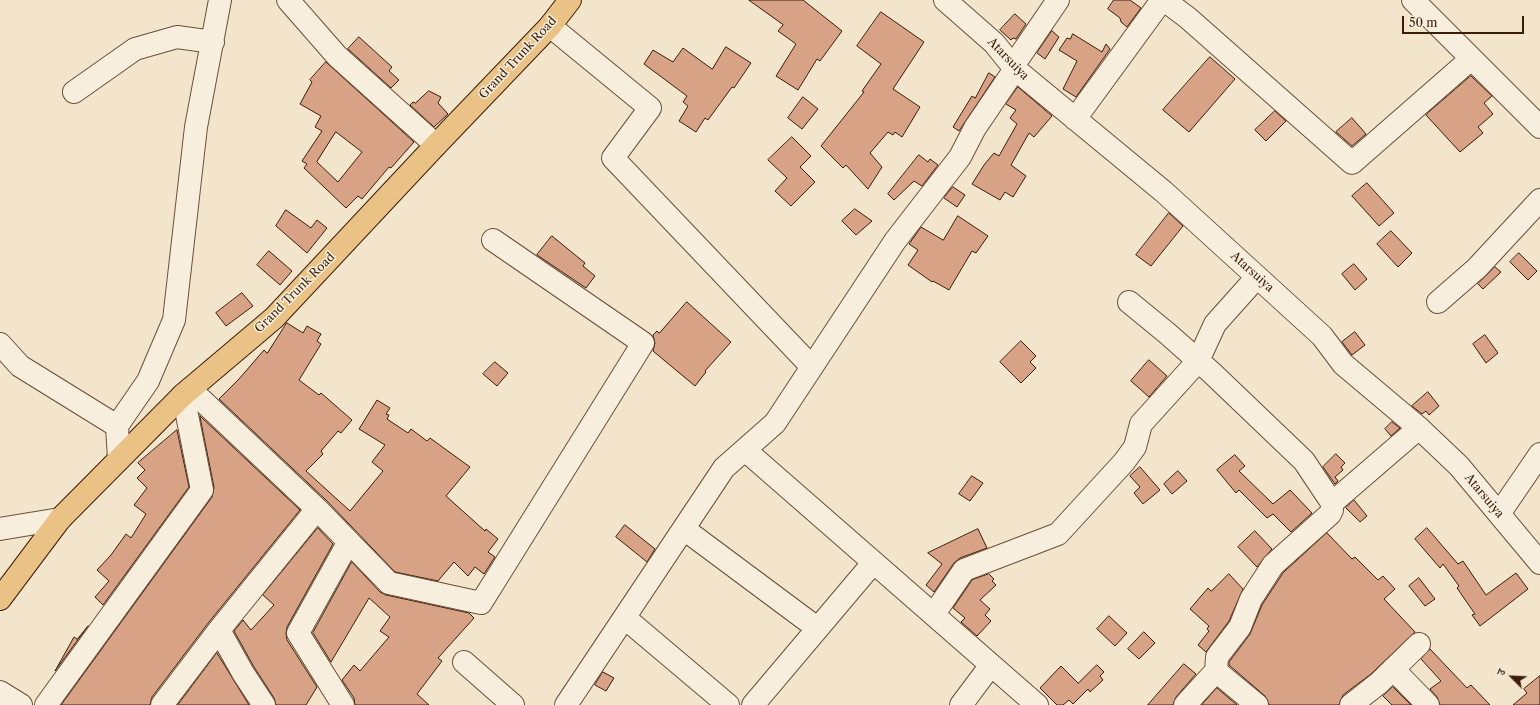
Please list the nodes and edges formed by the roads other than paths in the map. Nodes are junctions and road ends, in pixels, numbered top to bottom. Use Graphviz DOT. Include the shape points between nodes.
graph roads {
  1 [pos="220,0"];
  2 [pos="288,0"];
  3 [pos="570,0"];
  4 [pos="945,0"];
  5 [pos="1058,0"];
  6 [pos="1163,0"];
  7 [pos="1413,0"];
  8 [pos="550,26"];
  9 [pos="212,42"];
  10 [pos="1471,59"];
  11 [pos="1014,67"];
  12 [pos="74,92"];
  13 [pos="1075,118"];
  14 [pos="1540,127"];
  15 [pos="436,145"];
  16 [pos="1540,200"];
  17 [pos="493,240"];
  18 [pos="1257,277"];
  19 [pos="1129,302"];
  20 [pos="1438,302"];
  21 [pos="0,344"];
  22 [pos="1198,361"];
  23 [pos="812,367"];
  24 [pos="187,392"];
  25 [pos="117,426"];
  26 [pos="1418,428"];
  27 [pos="745,450"];
  28 [pos="1540,454"];
  29 [pos="119,459"];
  30 [pos="1332,503"];
  31 [pos="317,509"];
  32 [pos="1498,514"];
  33 [pos="60,519"];
  34 [pos="0,529"];
  35 [pos="684,529"];
  36 [pos="348,543"];
  37 [pos="873,563"];
  38 [pos="1540,563"];
  39 [pos="0,599"];
  40 [pos="934,614"];
  41 [pos="625,618"];
  42 [pos="818,628"];
  43 [pos="219,630"];
  44 [pos="1419,644"];
  45 [pos="464,662"];
  46 [pos="991,665"];
  47 [pos="1393,669"];
  48 [pos="1216,671"];
  49 [pos="0,692"];
  50 [pos="21,705"];
  51 [pos="46,705"];
  52 [pos="162,705"];
  53 [pos="264,705"];
  54 [pos="343,705"];
  55 [pos="513,705"];
  56 [pos="566,705"];
  57 [pos="728,705"];
  58 [pos="753,705"];
  59 [pos="961,705"];
  60 [pos="1037,705"];
  61 [pos="1185,705"];
  62 [pos="1257,705"];
  63 [pos="1351,705"];
  64 [pos="1428,705"];
  1 -- 9 [label="street"];
  2 -- 15 [label="street" via="337,56"];
  3 -- 8 [label="main road, Grand Trunk Road"];
  4 -- 11 [label="street, Atarsuiya" via="994,43"];
  5 -- 11 [label="street"];
  6 -- 10 [label="street" via="1188,18 1352,163"];
  6 -- 13 [label="street"];
  7 -- 10 [label="street"];
  8 -- 15 [label="main road, Grand Trunk Road"];
  8 -- 23 [label="street" via="650,108 612,158"];
  9 -- 12 [label="street" via="177,37 135,49"];
  9 -- 25 [label="street" via="196,127 174,320 148,381"];
  10 -- 14 [label="street"];
  11 -- 13 [label="street, Atarsuiya"];
  11 -- 23 [label="street" via="975,128 960,157 895,242"];
  13 -- 18 [label="street, Atarsuiya" via="1164,192"];
  15 -- 24 [label="main road, Grand Trunk Road" via="274,318"];
  16 -- 20 [label="street" via="1477,268"];
  17 -- 36 [label="street" via="643,343 481,603 388,583"];
  18 -- 22 [label="street" via="1216,324"];
  18 -- 26 [label="street, Atarsuiya" via="1322,336 1343,364"];
  19 -- 22 [label="street"];
  21 -- 25 [label="street" via="20,366"];
  22 -- 30 [label="street" via="1304,461"];
  22 -- 40 [label="street" via="1141,424 1135,447 1124,462 1058,534 964,570"];
  23 -- 27 [label="street" via="776,423"];
  24 -- 29 [label="main road, Grand Trunk Road"];
  24 -- 31 [label="street"];
  24 -- 51 [label="street" via="202,490"];
  25 -- 29 [label="street"];
  26 -- 30 [label="street"];
  26 -- 32 [label="street, Atarsuiya" via="1459,466"];
  27 -- 35 [label="street" via="724,468"];
  27 -- 37 [label="street"];
  28 -- 32 [label="street"];
  29 -- 33 [label="main road, Grand Trunk Road"];
  30 -- 48 [label="street" via="1330,514 1273,565 1265,576 1251,599 1240,627 1217,657"];
  31 -- 36 [label="street"];
  31 -- 43 [label="street"];
  32 -- 38 [label="street, Atarsuiya"];
  33 -- 34 [label="street"];
  33 -- 39 [label="main road, Grand Trunk Road"];
  35 -- 41 [label="street"];
  35 -- 42 [label="street"];
  36 -- 54 [label="street" via="298,633"];
  37 -- 40 [label="street"];
  37 -- 42 [label="street"];
  40 -- 46 [label="street"];
  41 -- 56 [label="street"];
  41 -- 57 [label="street"];
  42 -- 58 [label="street"];
  43 -- 52 [label="street"];
  43 -- 53 [label="street"];
  44 -- 47 [label="street"];
  45 -- 55 [label="street"];
  46 -- 59 [label="street"];
  46 -- 60 [label="street"];
  47 -- 63 [label="street"];
  47 -- 64 [label="street"];
  48 -- 61 [label="street"];
  48 -- 62 [label="street"];
  49 -- 50 [label="street"];
}
